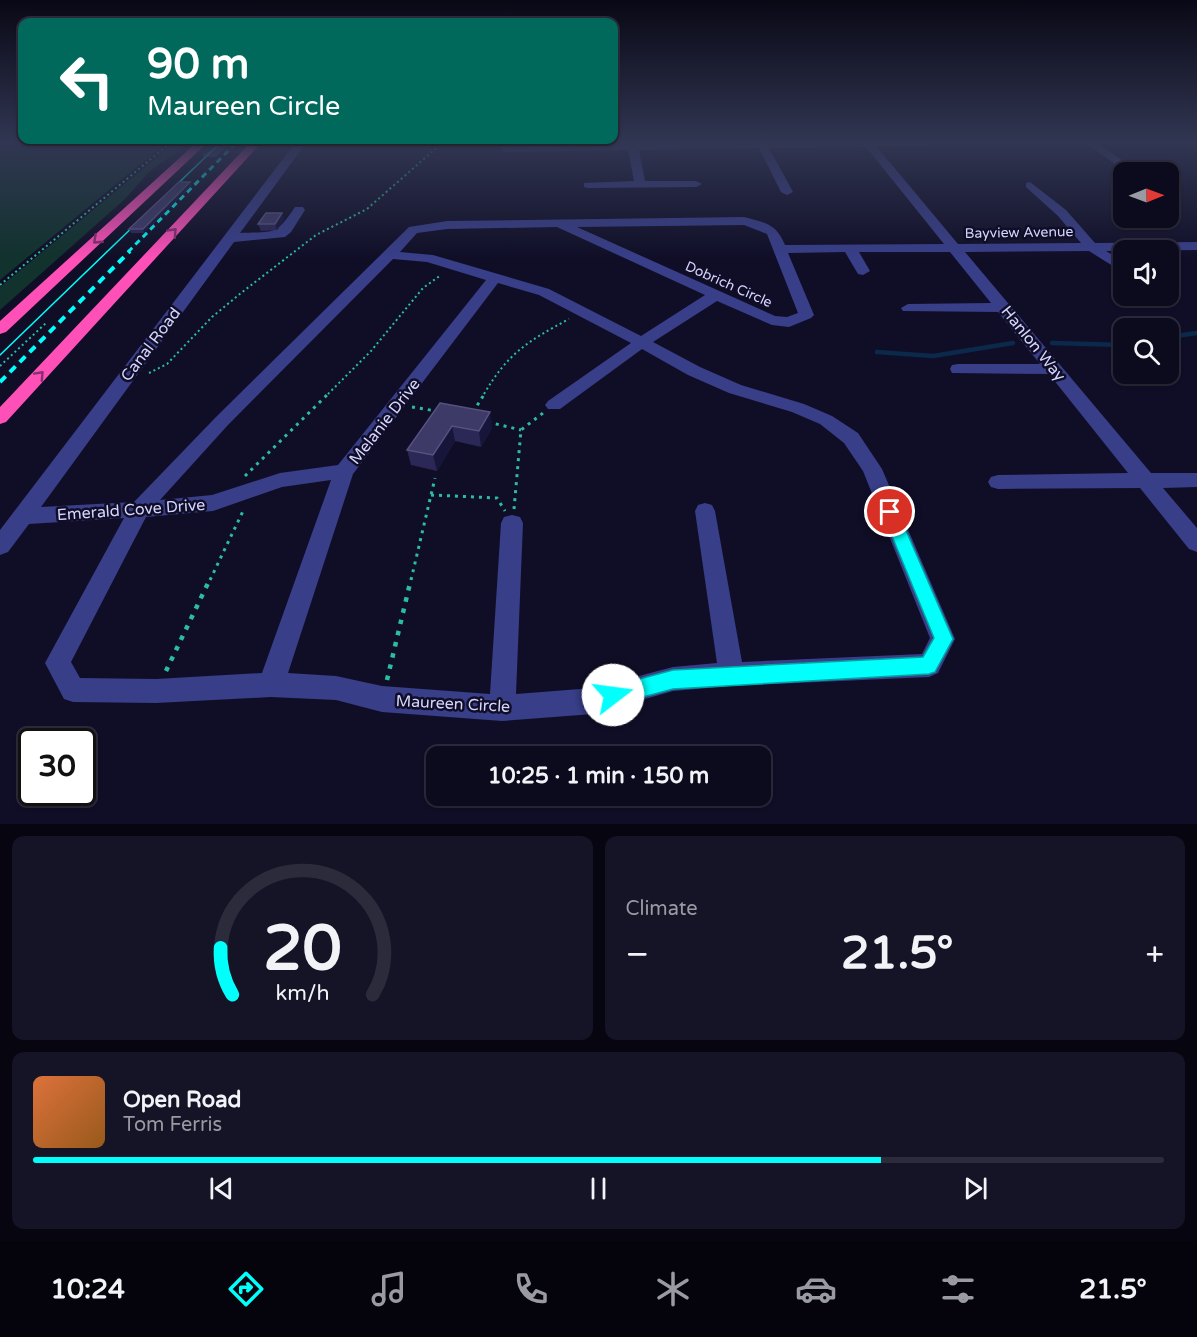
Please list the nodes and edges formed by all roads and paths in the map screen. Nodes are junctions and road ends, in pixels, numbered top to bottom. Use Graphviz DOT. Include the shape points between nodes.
graph roads {
  1 [pos="124,181"];
  2 [pos="167,181"];
  3 [pos="220,181"];
  4 [pos="272,181"];
  5 [pos="398,181"];
  6 [pos="639,181"];
  7 [pos="781,181"];
  8 [pos="900,181"];
  9 [pos="696,184"];
  10 [pos="588,185"];
  11 [pos="640,185"];
  12 [pos="1030,185"];
  13 [pos="787,192"];
  14 [pos="299,210"];
  15 [pos="560,224"];
  16 [pos="230,238"];
  17 [pos="1091,246"];
  18 [pos="1195,247"];
  19 [pos="780,249"];
  20 [pos="846,249"];
  21 [pos="957,249"];
  22 [pos="390,255"];
  23 [pos="1113,261"];
  24 [pos="454,264"];
  25 [pos="863,271"];
  26 [pos="495,278"];
  27 [pos="0,285"];
  28 [pos="716,295"];
  29 [pos="1005,307"];
  30 [pos="908,308"];
  31 [pos="584,310"];
  32 [pos="46,323"];
  33 [pos="0,328"];
  34 [pos="642,342"];
  35 [pos="0,366"];
  36 [pos="958,369"];
  37 [pos="1055,369"];
  38 [pos="127,376"];
  39 [pos="398,404"];
  40 [pos="554,405"];
  41 [pos="439,412"];
  42 [pos="470,417"];
  43 [pos="0,418"];
  44 [pos="480,420"];
  45 [pos="521,430"];
  46 [pos="344,472"];
  47 [pos="435,478"];
  48 [pos="1145,480"];
  49 [pos="998,482"];
  50 [pos="249,483"];
  51 [pos="1193,484"];
  52 [pos="431,495"];
  53 [pos="139,510"];
  54 [pos="705,511"];
  55 [pos="22,516"];
  56 [pos="512,523"];
  57 [pos="1197,543"];
  58 [pos="0,546"];
  59 [pos="731,674"];
  60 [pos="271,685"];
  61 [pos="156,691"];
  62 [pos="382,699"];
  63 [pos="502,708"];
  1 -- 27 [label="path"];
  2 -- 33 [label="highway, one-way"];
  43 -- 3 [label="highway, one-way"];
  4 -- 16 [label="street, Canal Road"];
  5 -- 38 [label="path" via="367,209 316,235 241,293 159,370"];
  6 -- 11 [label="street"];
  7 -- 13 [label="street"];
  8 -- 21 [label="street, Hanlon Way"];
  9 -- 11 [label="street"];
  10 -- 11 [label="street"];
  12 -- 17 [label="street"];
  14 -- 16 [label="street" via="287,230 280,234"];
  15 -- 19 [label="street, Dobrich Circle" via="744,221 773,232"];
  15 -- 22 [label="street, Dobrich Circle" via="447,225 412,230"];
  15 -- 28 [label="street, Dobrich Circle"];
  16 -- 38 [label="street, Canal Road"];
  17 -- 18 [label="street, Bayview Avenue"];
  17 -- 21 [label="street, Bayview Avenue"];
  17 -- 23 [label="street"];
  19 -- 20 [label="street, Bayview Avenue"];
  19 -- 28 [label="street, Dobrich Circle" via="806,315 789,322 772,320"];
  20 -- 21 [label="street, Bayview Avenue"];
  20 -- 25 [label="street"];
  21 -- 29 [label="street, Hanlon Way"];
  22 -- 24 [label="street, Maureen Circle"];
  22 -- 53 [label="street, Maureen Circle" via="222,421"];
  24 -- 26 [label="street, Maureen Circle"];
  24 -- 50 [label="path" via="423,288"];
  26 -- 31 [label="street, Maureen Circle" via="544,292"];
  26 -- 39 [label="street, Melanie Drive"];
  28 -- 34 [label="street"];
  29 -- 30 [label="street"];
  29 -- 37 [label="street, Hanlon Way"];
  31 -- 34 [label="street, Maureen Circle"];
  31 -- 42 [label="path" via="527,342 496,372"];
  32 -- 35 [label="path"];
  34 -- 40 [label="street"];
  34 -- 59 [label="street, Maureen Circle" via="693,371 817,416 851,438 872,469 943,639 929,665"];
  36 -- 37 [label="street"];
  37 -- 48 [label="street, Hanlon Way"];
  38 -- 55 [label="street, Canal Road"];
  39 -- 41 [label="path"];
  39 -- 46 [label="street, Melanie Drive"];
  40 -- 45 [label="path"];
  44 -- 45 [label="path"];
  45 -- 56 [label="path"];
  46 -- 50 [label="street, Emerald Cove Drive"];
  46 -- 60 [label="street, Melanie Drive"];
  47 -- 52 [label="path"];
  48 -- 49 [label="street"];
  48 -- 51 [label="street"];
  48 -- 57 [label="street, Hanlon Way"];
  50 -- 53 [label="street, Emerald Cove Drive" via="213,503"];
  50 -- 61 [label="path"];
  52 -- 56 [label="path" via="497,498"];
  52 -- 62 [label="path"];
  53 -- 55 [label="street, Emerald Cove Drive"];
  53 -- 61 [label="street, Maureen Circle" via="58,663 73,690"];
  54 -- 59 [label="street"];
  55 -- 58 [label="street, Canal Road"];
  56 -- 63 [label="street"];
  59 -- 63 [label="street, Maureen Circle" via="673,679 593,701"];
  60 -- 61 [label="street, Maureen Circle"];
  60 -- 62 [label="street, Maureen Circle" via="336,688"];
  62 -- 63 [label="street, Maureen Circle"];
}
